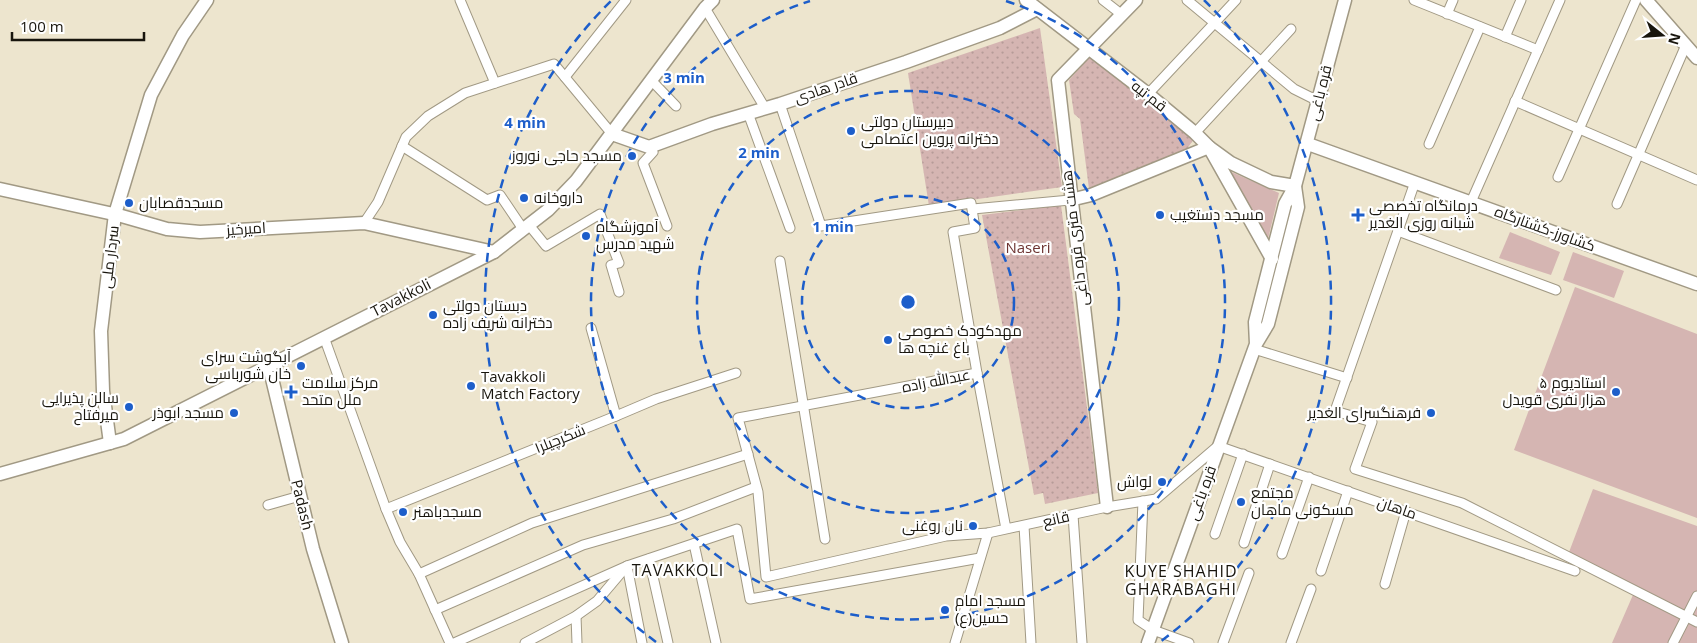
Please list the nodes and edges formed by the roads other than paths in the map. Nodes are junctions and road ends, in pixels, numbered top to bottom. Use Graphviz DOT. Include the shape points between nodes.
graph roads {
  1 [pos="207,0"];
  2 [pos="460,0"];
  3 [pos="626,0"];
  4 [pos="1026,0"];
  5 [pos="1103,0"];
  6 [pos="1136,0"];
  7 [pos="1187,0"];
  8 [pos="1236,0"];
  9 [pos="1345,0"];
  10 [pos="1414,0"];
  11 [pos="1453,0"];
  12 [pos="1521,0"];
  13 [pos="1560,0"];
  14 [pos="1636,0"];
  15 [pos="1646,0"];
  16 [pos="709,4"];
  17 [pos="1038,9"];
  18 [pos="1121,14"];
  19 [pos="1447,14"];
  20 [pos="1214,23"];
  21 [pos="1480,27"];
  22 [pos="1291,29"];
  23 [pos="1505,37"];
  24 [pos="1686,45"];
  25 [pos="1088,48"];
  26 [pos="1538,50"];
  27 [pos="1697,58"];
  28 [pos="1261,61"];
  29 [pos="565,77"];
  30 [pos="651,80"];
  31 [pos="496,83"];
  32 [pos="1148,94"];
  33 [pos="1318,101"];
  34 [pos="1515,101"];
  35 [pos="780,104"];
  36 [pos="676,106"];
  37 [pos="765,108"];
  38 [pos="748,113"];
  39 [pos="1578,128"];
  40 [pos="1195,133"];
  41 [pos="612,134"];
  42 [pos="1308,144"];
  43 [pos="1429,144"];
  44 [pos="402,146"];
  45 [pos="1209,146"];
  46 [pos="649,147"];
  47 [pos="1639,154"];
  48 [pos="1558,177"];
  49 [pos="1697,180"];
  50 [pos="1415,182"];
  51 [pos="1295,186"];
  52 [pos="0,189"];
  53 [pos="1070,200"];
  54 [pos="1470,202"];
  55 [pos="1617,204"];
  56 [pos="973,209"];
  57 [pos="115,214"];
  58 [pos="364,223"];
  59 [pos="667,226"];
  60 [pos="526,227"];
  61 [pos="790,228"];
  62 [pos="1398,231"];
  63 [pos="494,252"];
  64 [pos="1272,259"];
  65 [pos="780,261"];
  66 [pos="1697,284"];
  67 [pos="1556,290"];
  68 [pos="619,292"];
  69 [pos="591,328"];
  70 [pos="324,337"];
  71 [pos="1255,346"];
  72 [pos="268,366"];
  73 [pos="736,373"];
  74 [pos="977,373"];
  75 [pos="1347,378"];
  76 [pos="803,406"];
  77 [pos="616,416"];
  78 [pos="110,443"];
  79 [pos="1218,446"];
  80 [pos="748,454"];
  81 [pos="1243,454"];
  82 [pos="1270,464"];
  83 [pos="0,474"];
  84 [pos="1309,477"];
  85 [pos="756,487"];
  86 [pos="1348,491"];
  87 [pos="300,496"];
  88 [pos="1143,502"];
  89 [pos="268,505"];
  90 [pos="1107,507"];
  91 [pos="386,509"];
  92 [pos="1406,512"];
  93 [pos="1073,515"];
  94 [pos="1024,526"];
  95 [pos="1006,529"];
  96 [pos="988,533"];
  97 [pos="1214,534"];
  98 [pos="825,539"];
  99 [pos="1244,543"];
  100 [pos="694,544"];
  101 [pos="1282,554"];
  102 [pos="980,558"];
  103 [pos="649,559"];
  104 [pos="627,566"];
  105 [pos="1321,571"];
  106 [pos="1575,571"];
  107 [pos="1249,573"];
  108 [pos="419,574"];
  109 [pos="1385,584"];
  110 [pos="1311,589"];
  111 [pos="1697,596"];
  112 [pos="435,610"];
  113 [pos="576,616"];
  114 [pos="1686,617"];
  115 [pos="1697,622"];
  116 [pos="1153,630"];
  117 [pos="342,643"];
  118 [pos="450,643"];
  119 [pos="454,643"];
  120 [pos="525,643"];
  121 [pos="577,643"];
  122 [pos="642,643"];
  123 [pos="668,643"];
  124 [pos="716,643"];
  125 [pos="955,643"];
  126 [pos="1031,643"];
  127 [pos="1082,643"];
  128 [pos="1148,643"];
  129 [pos="1189,643"];
  130 [pos="1223,643"];
  131 [pos="1290,643"];
  132 [pos="1673,643"];
  1 -- 57 [label="street, سردار ملی" via="183,35 151,95"];
  2 -- 31 [label="street"];
  3 -- 29 [label="street"];
  4 -- 17 [label="street, قم تپه"];
  5 -- 18 [label="street"];
  6 -- 18 [label="street, هشت متری قره داغی"];
  7 -- 20 [label="street"];
  8 -- 20 [label="street"];
  9 -- 33 [label="street, قره باغی"];
  10 -- 19 [label="street"];
  11 -- 19 [label="street"];
  12 -- 23 [label="street"];
  13 -- 26 [label="street"];
  14 -- 39 [label="street"];
  15 -- 24 [label="street"];
  16 -- 30 [label="street, Tavakkoli"];
  16 -- 37 [label="street"];
  17 -- 25 [label="street, قم تپه"];
  17 -- 35 [label="street, قادر هادی" via="1000,28"];
  18 -- 25 [label="street, هشت متری قره داغی"];
  19 -- 21 [label="street"];
  20 -- 28 [label="street"];
  20 -- 32 [label="street"];
  21 -- 23 [label="street"];
  21 -- 43 [label="street"];
  22 -- 28 [label="street"];
  23 -- 26 [label="street"];
  24 -- 27 [label="street"];
  24 -- 47 [label="street"];
  25 -- 32 [label="street, قم تپه"];
  25 -- 53 [label="street, هشت متری قره داغی" via="1058,80"];
  26 -- 34 [label="street"];
  28 -- 33 [label="street" via="1294,88"];
  28 -- 40 [label="street"];
  29 -- 31 [label="street" via="554,64"];
  29 -- 41 [label="street"];
  30 -- 36 [label="street"];
  30 -- 41 [label="street, Tavakkoli"];
  31 -- 44 [label="street" via="465,93 428,116 406,137"];
  32 -- 40 [label="street, قم تپه"];
  33 -- 42 [label="street, قره باغی"];
  34 -- 39 [label="street"];
  34 -- 54 [label="street"];
  35 -- 37 [label="street, قادر هادی"];
  35 -- 56 [label="street" via="821,226 971,202"];
  37 -- 38 [label="street, قادر هادی"];
  38 -- 46 [label="street, قادر هادی"];
  38 -- 61 [label="street"];
  39 -- 47 [label="street"];
  39 -- 48 [label="street"];
  40 -- 45 [label="street, قم تپه"];
  41 -- 46 [label="street"];
  41 -- 60 [label="street, Tavakkoli" via="576,181"];
  42 -- 50 [label="street, کشاورز-کشتارگاه"];
  42 -- 51 [label="street, قره باغی"];
  44 -- 58 [label="street" via="378,202"];
  44 -- 60 [label="street" via="487,200 500,194"];
  45 -- 51 [label="street, قم تپه" via="1232,163 1271,182"];
  45 -- 53 [label="street" via="1092,195"];
  45 -- 64 [label="street, قم تپه"];
  46 -- 59 [label="street" via="653,152 643,163"];
  47 -- 49 [label="street"];
  47 -- 55 [label="street"];
  50 -- 54 [label="street, کشاورز-کشتارگاه"];
  50 -- 62 [label="street"];
  51 -- 64 [label="street" via="1285,204"];
  51 -- 71 [label="street" via="1298,207 1268,324"];
  52 -- 57 [label="street, امیرخیز"];
  53 -- 56 [label="street"];
  53 -- 90 [label="street, هشت متری قره داغی"];
  54 -- 66 [label="street, کشاورز-کشتارگاه"];
  56 -- 74 [label="street" via="975,228 953,232"];
  57 -- 58 [label="street, امیرخیز" via="167,229 200,232"];
  57 -- 78 [label="street, سردار ملی" via="101,331 103,391"];
  58 -- 63 [label="street, امیرخیز"];
  60 -- 63 [label="street, Tavakkoli"];
  60 -- 68 [label="street" via="546,246 600,214 618,263 611,265"];
  62 -- 67 [label="street"];
  62 -- 75 [label="street"];
  63 -- 70 [label="street, Tavakkoli"];
  64 -- 71 [label="street" via="1255,322"];
  65 -- 76 [label="street"];
  69 -- 77 [label="street"];
  70 -- 72 [label="street, Tavakkoli"];
  70 -- 91 [label="street"];
  71 -- 75 [label="street"];
  71 -- 79 [label="street, قره باغی"];
  72 -- 78 [label="street, Tavakkoli" via="124,439"];
  72 -- 87 [label="street, Padash"];
  73 -- 77 [label="street, شکرچیلر۱" via="656,399"];
  74 -- 76 [label="street, عبدالله زاده"];
  74 -- 95 [label="street, عبدالله زاده"];
  75 -- 114 [label="street" via="1336,411 1372,422 1355,469 1462,503"];
  76 -- 80 [label="street, عبدالله زاده" via="738,418"];
  76 -- 98 [label="street"];
  77 -- 91 [label="street, شکرچیلر۱"];
  78 -- 83 [label="street, Tavakkoli"];
  79 -- 81 [label="street, ماهان"];
  79 -- 88 [label="street, قانع" via="1156,499"];
  79 -- 116 [label="street, قره باغی"];
  80 -- 85 [label="street"];
  80 -- 108 [label="street" via="532,523"];
  81 -- 82 [label="street, ماهان"];
  81 -- 97 [label="street"];
  82 -- 84 [label="street, ماهان"];
  82 -- 99 [label="street"];
  84 -- 86 [label="street, ماهان"];
  84 -- 101 [label="street"];
  85 -- 96 [label="street, قانع" via="766,577 946,536"];
  85 -- 112 [label="street" via="673,519 583,545"];
  86 -- 92 [label="street, ماهان"];
  86 -- 105 [label="street"];
  87 -- 89 [label="street"];
  87 -- 117 [label="street, Padash"];
  88 -- 90 [label="street, قانع"];
  88 -- 116 [label="street" via="1138,620"];
  90 -- 93 [label="street, قانع"];
  91 -- 108 [label="street"];
  92 -- 106 [label="street, ماهان"];
  92 -- 109 [label="street"];
  93 -- 94 [label="street, قانع"];
  93 -- 127 [label="street"];
  94 -- 95 [label="street, قانع"];
  94 -- 126 [label="street"];
  95 -- 96 [label="street, قانع"];
  96 -- 102 [label="street"];
  100 -- 102 [label="street" via="737,529 750,599"];
  100 -- 103 [label="street"];
  100 -- 124 [label="street"];
  102 -- 125 [label="street"];
  103 -- 104 [label="street"];
  103 -- 123 [label="street"];
  104 -- 113 [label="street" via="598,601"];
  104 -- 119 [label="street"];
  104 -- 122 [label="street"];
  107 -- 130 [label="street"];
  108 -- 112 [label="street"];
  110 -- 131 [label="street"];
  111 -- 114 [label="street"];
  112 -- 118 [label="street"];
  113 -- 120 [label="street"];
  113 -- 121 [label="street"];
  114 -- 115 [label="street"];
  114 -- 132 [label="street"];
  116 -- 128 [label="street, قره باغی"];
  116 -- 129 [label="street"];
}
